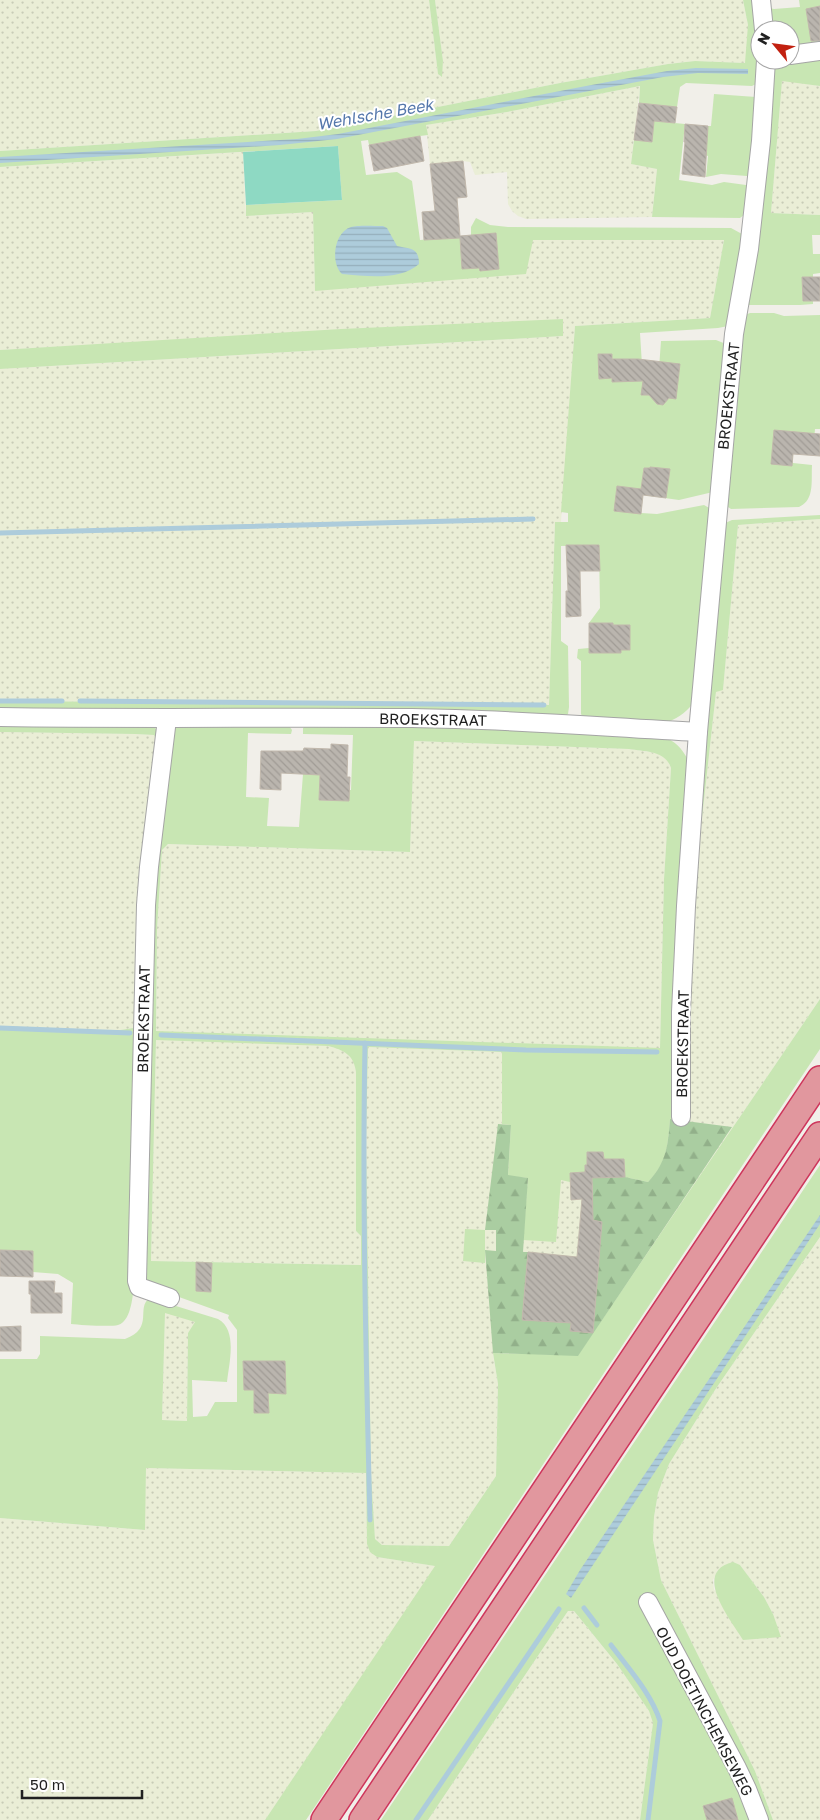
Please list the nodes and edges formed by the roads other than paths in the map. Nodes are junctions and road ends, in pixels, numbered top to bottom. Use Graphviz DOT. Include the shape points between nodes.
graph roads {
  1 [pos="761,0"];
  2 [pos="763,20"];
  3 [pos="820,51"];
  4 [pos="800,54"];
  5 [pos="765,70"];
  6 [pos="0,717"];
  7 [pos="167,719"];
  8 [pos="698,732"];
  9 [pos="820,1079"];
  10 [pos="681,1117"];
  11 [pos="820,1134"];
  12 [pos="170,1298"];
  13 [pos="648,1602"];
  14 [pos="324,1820"];
  15 [pos="362,1820"];
  16 [pos="759,1820"];
  1 -- 2 [label="street"];
  3 -- 4 [label="street"];
  5 -- 8 [label="street, BROEKSTRAAT" via="750,242 732,354"];
  6 -- 7 [label="street, BROEKSTRAAT"];
  7 -- 8 [label="street, BROEKSTRAAT" via="412,718"];
  7 -- 12 [label="street, BROEKSTRAAT" via="148,867 137,1281 144,1290"];
  8 -- 10 [label="street, BROEKSTRAAT" via="681,1012"];
  9 -- 14 [label="highway"];
  11 -- 15 [label="highway"];
  13 -- 16 [label="street, OUD DOETINCHEMSEWEG" via="737,1768"];
}
